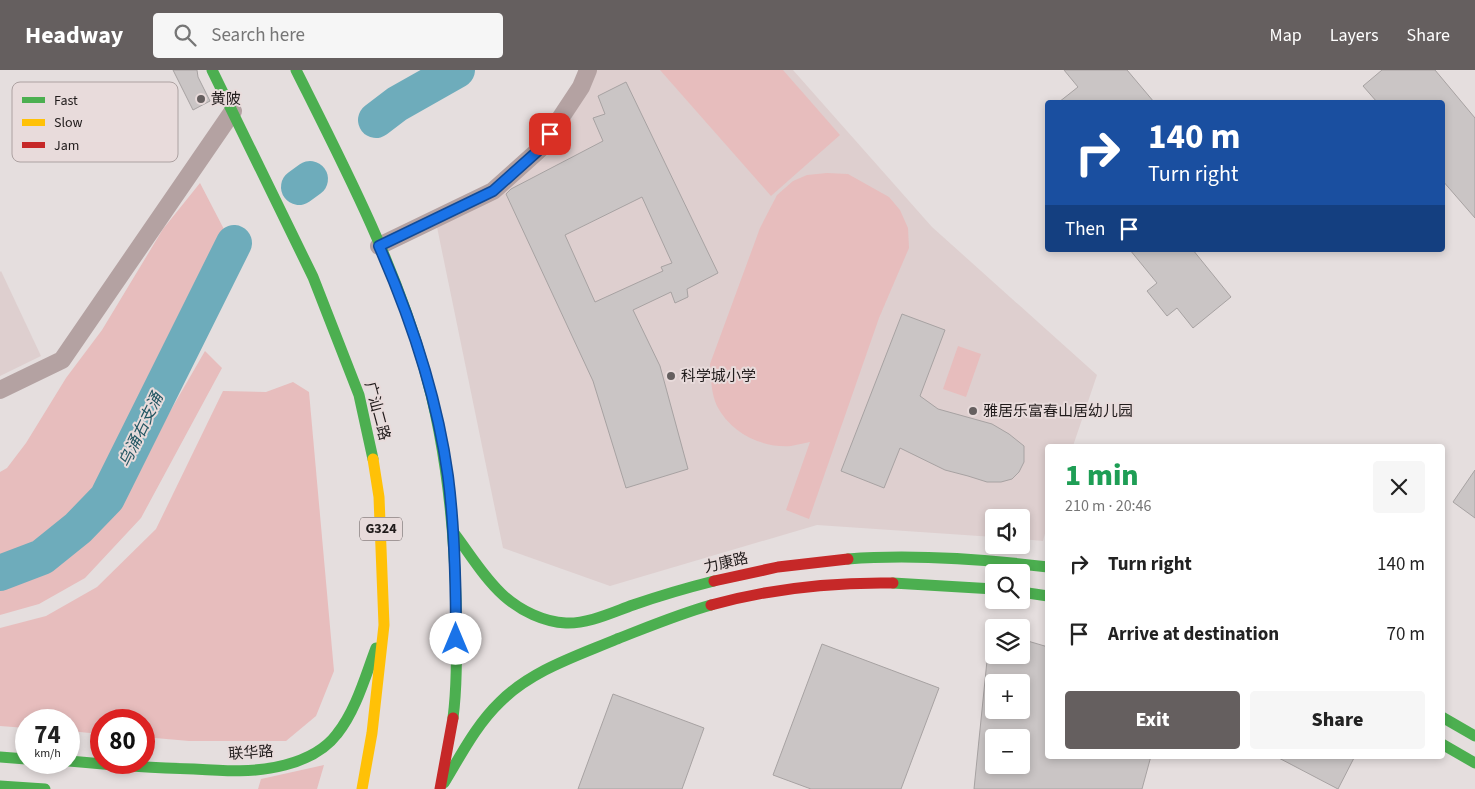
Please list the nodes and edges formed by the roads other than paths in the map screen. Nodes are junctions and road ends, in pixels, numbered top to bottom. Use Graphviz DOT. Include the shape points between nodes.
graph roads {
  1 [pos="212,70"];
  2 [pos="296,70"];
  3 [pos="588,70"];
  4 [pos="233,111"];
  5 [pos="379,246"];
  6 [pos="0,390"];
  7 [pos="454,533"];
  8 [pos="1045,567"];
  9 [pos="985,588"];
  10 [pos="1030,593"];
  11 [pos="1045,596"];
  12 [pos="384,625"];
  13 [pos="1445,719"];
  14 [pos="1475,736"];
  15 [pos="1445,746"];
  16 [pos="0,757"];
  17 [pos="15,758"];
  18 [pos="80,762"];
  19 [pos="1475,763"];
  20 [pos="0,786"];
  21 [pos="46,789"];
  22 [pos="362,789"];
  23 [pos="440,789"];
  1 -- 4 [label="main road, 广汕二路 / G324"];
  2 -- 5 [label="main road"];
  3 -- 5 [label="street" via="581,87 540,149 493,191"];
  4 -- 6 [label="street" via="62,360"];
  4 -- 12 [label="main road, 广汕二路 / G324" via="313,277 359,395 372,446 379,498"];
  5 -- 7 [label="main road" via="411,326 426,375 448,475"];
  7 -- 8 [label="main road, 力康路" via="500,592 521,609 544,619 569,623 691,587 790,565 920,557"];
  7 -- 23 [label="main road" via="456,656 453,715"];
  9 -- 23 [label="main road" via="942,584 813,588 761,594 684,614 592,649 545,671 512,692 494,708 471,738"];
  10 -- 11 [label="main road"];
  12 -- 18 [label="main road, 联华路" via="346,722 330,743 304,758 280,767 253,771"];
  12 -- 22 [label="main road, 广汕二路 / G324"];
  13 -- 14 [label="main road"];
  15 -- 19 [label="main road"];
  16 -- 17 [label="main road"];
  20 -- 21 [label="main road"];
}
